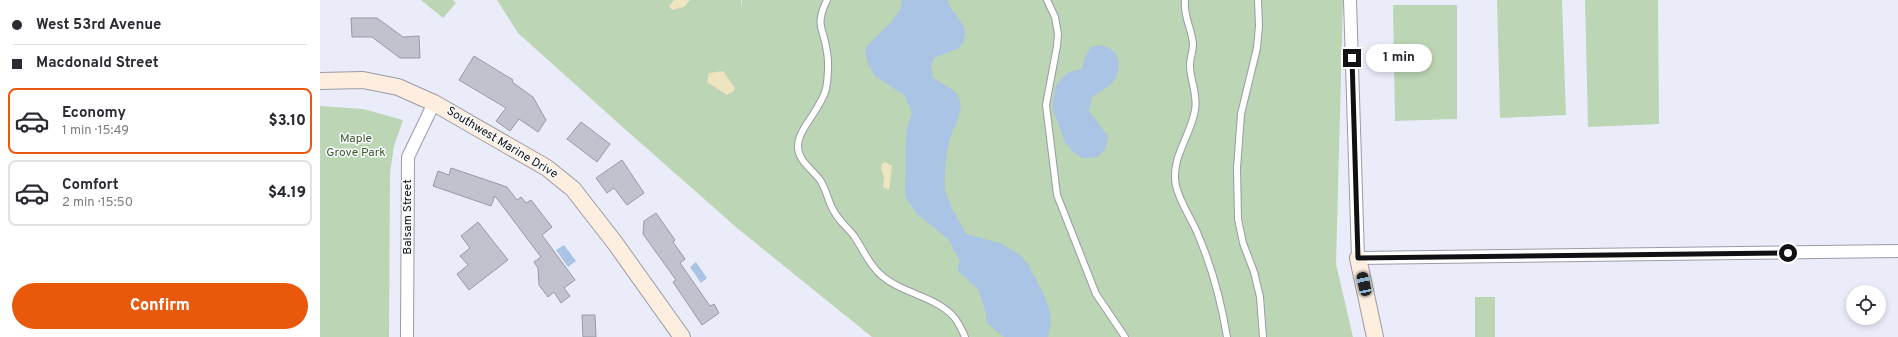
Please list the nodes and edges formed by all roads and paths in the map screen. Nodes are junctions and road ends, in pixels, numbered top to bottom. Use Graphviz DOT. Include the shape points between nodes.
graph roads {
  1 [pos="827,0"];
  2 [pos="1047,0"];
  3 [pos="1186,0"];
  4 [pos="1258,0"];
  5 [pos="1350,0"];
  6 [pos="320,81"];
  7 [pos="434,103"];
  8 [pos="1898,251"];
  9 [pos="1358,258"];
  10 [pos="407,337"];
  11 [pos="682,337"];
  12 [pos="965,337"];
  13 [pos="1125,337"];
  14 [pos="1227,337"];
  15 [pos="1263,337"];
  16 [pos="1375,337"];
  1 -- 12 [label="lane" via="822,10 820,26 827,52 826,89 816,111 800,133 800,154 805,165 820,180 834,212 880,274 902,289 949,312"];
  2 -- 13 [label="lane" via="1055,17 1058,34 1046,105 1058,195 1096,294"];
  3 -- 14 [label="lane" via="1184,11 1193,44 1190,66 1196,96 1195,112 1176,167 1176,184 1179,199 1195,229 1212,271"];
  4 -- 15 [label="lane" via="1257,48 1241,114 1237,168 1238,219 1260,297"];
  5 -- 9 [label="street"];
  6 -- 7 [label="main road, Southwest Marine Drive" via="363,80 398,87"];
  7 -- 10 [label="street, Balsam Street" via="408,157"];
  7 -- 11 [label="main road, Southwest Marine Drive" via="547,168 573,189"];
  8 -- 9 [label="street"];
  9 -- 16 [label="main road"];
}
